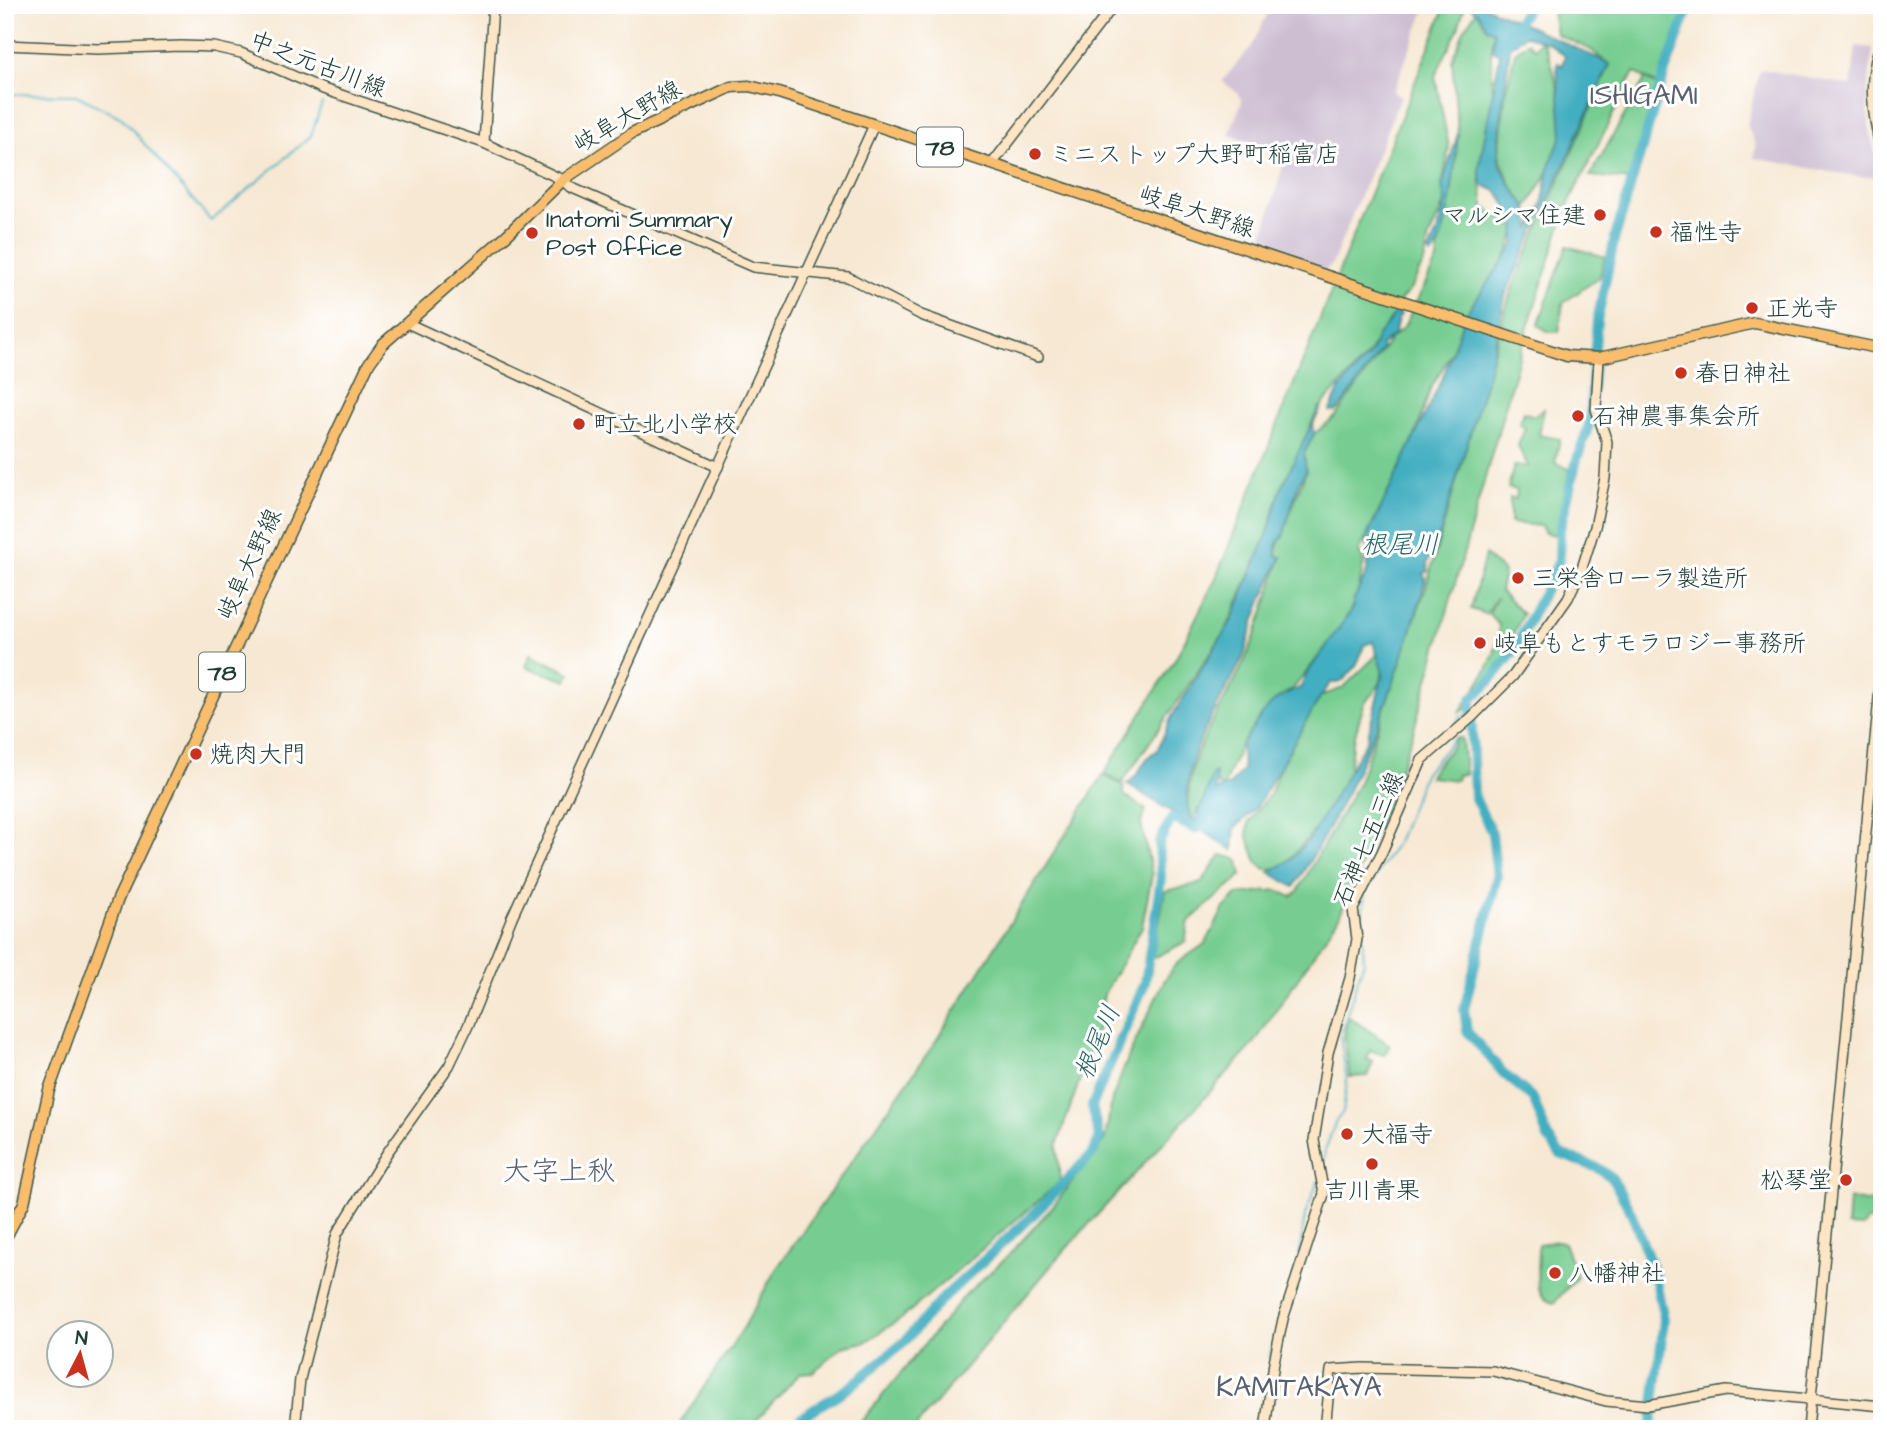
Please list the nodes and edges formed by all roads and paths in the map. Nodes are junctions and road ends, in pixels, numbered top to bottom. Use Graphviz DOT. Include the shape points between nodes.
graph roads {
  1 [pos="493,5"];
  2 [pos="1114,5"];
  3 [pos="1882,42"];
  4 [pos="5,45"];
  5 [pos="874,125"];
  6 [pos="484,143"];
  7 [pos="1882,154"];
  8 [pos="992,164"];
  9 [pos="563,180"];
  10 [pos="807,273"];
  11 [pos="407,323"];
  12 [pos="1882,349"];
  13 [pos="1038,357"];
  14 [pos="1595,358"];
  15 [pos="718,467"];
  16 [pos="1882,667"];
  17 [pos="5,1239"];
  18 [pos="1811,1399"];
  19 [pos="1882,1406"];
  20 [pos="295,1429"];
  21 [pos="1265,1429"];
  22 [pos="1325,1429"];
  23 [pos="1808,1429"];
  1 -- 6 [label="street"];
  2 -- 8 [label="street"];
  3 -- 7 [label="street" via="1873,92"];
  4 -- 6 [label="street, 中之元古川線" via="214,47"];
  5 -- 8 [label="main road, 岐阜大野線 / 78"];
  5 -- 9 [label="main road, 岐阜大野線 / 78" via="763,88 731,87 632,133"];
  5 -- 10 [label="street"];
  6 -- 9 [label="street, 中之元古川線"];
  8 -- 14 [label="main road, 岐阜大野線 / 78" via="1522,342 1567,356"];
  9 -- 10 [label="street, 中之元古川線" via="753,267"];
  9 -- 11 [label="main road, 岐阜大野線 / 78"];
  10 -- 13 [label="street, 中之元古川線" via="848,276 921,315"];
  10 -- 15 [label="street"];
  11 -- 15 [label="street"];
  11 -- 17 [label="main road, 岐阜大野線 / 78" via="375,354 361,379 118,899 49,1090 24,1203"];
  12 -- 14 [label="main road, 岐阜大野線 / 78" via="1755,323"];
  14 -- 21 [label="street, 石神七五三線" via="1596,408 1606,435 1605,478 1582,568 1568,598 1513,676 1422,760 1353,909 1357,939 1328,1053 1314,1140 1324,1194 1283,1319"];
  15 -- 20 [label="street" via="512,916 449,1066 337,1234 300,1379"];
  16 -- 18 [label="street"];
  18 -- 19 [label="street"];
  18 -- 22 [label="street" via="1726,1391 1653,1405 1606,1401 1493,1371 1349,1368 1331,1370"];
  18 -- 23 [label="street"];
}
